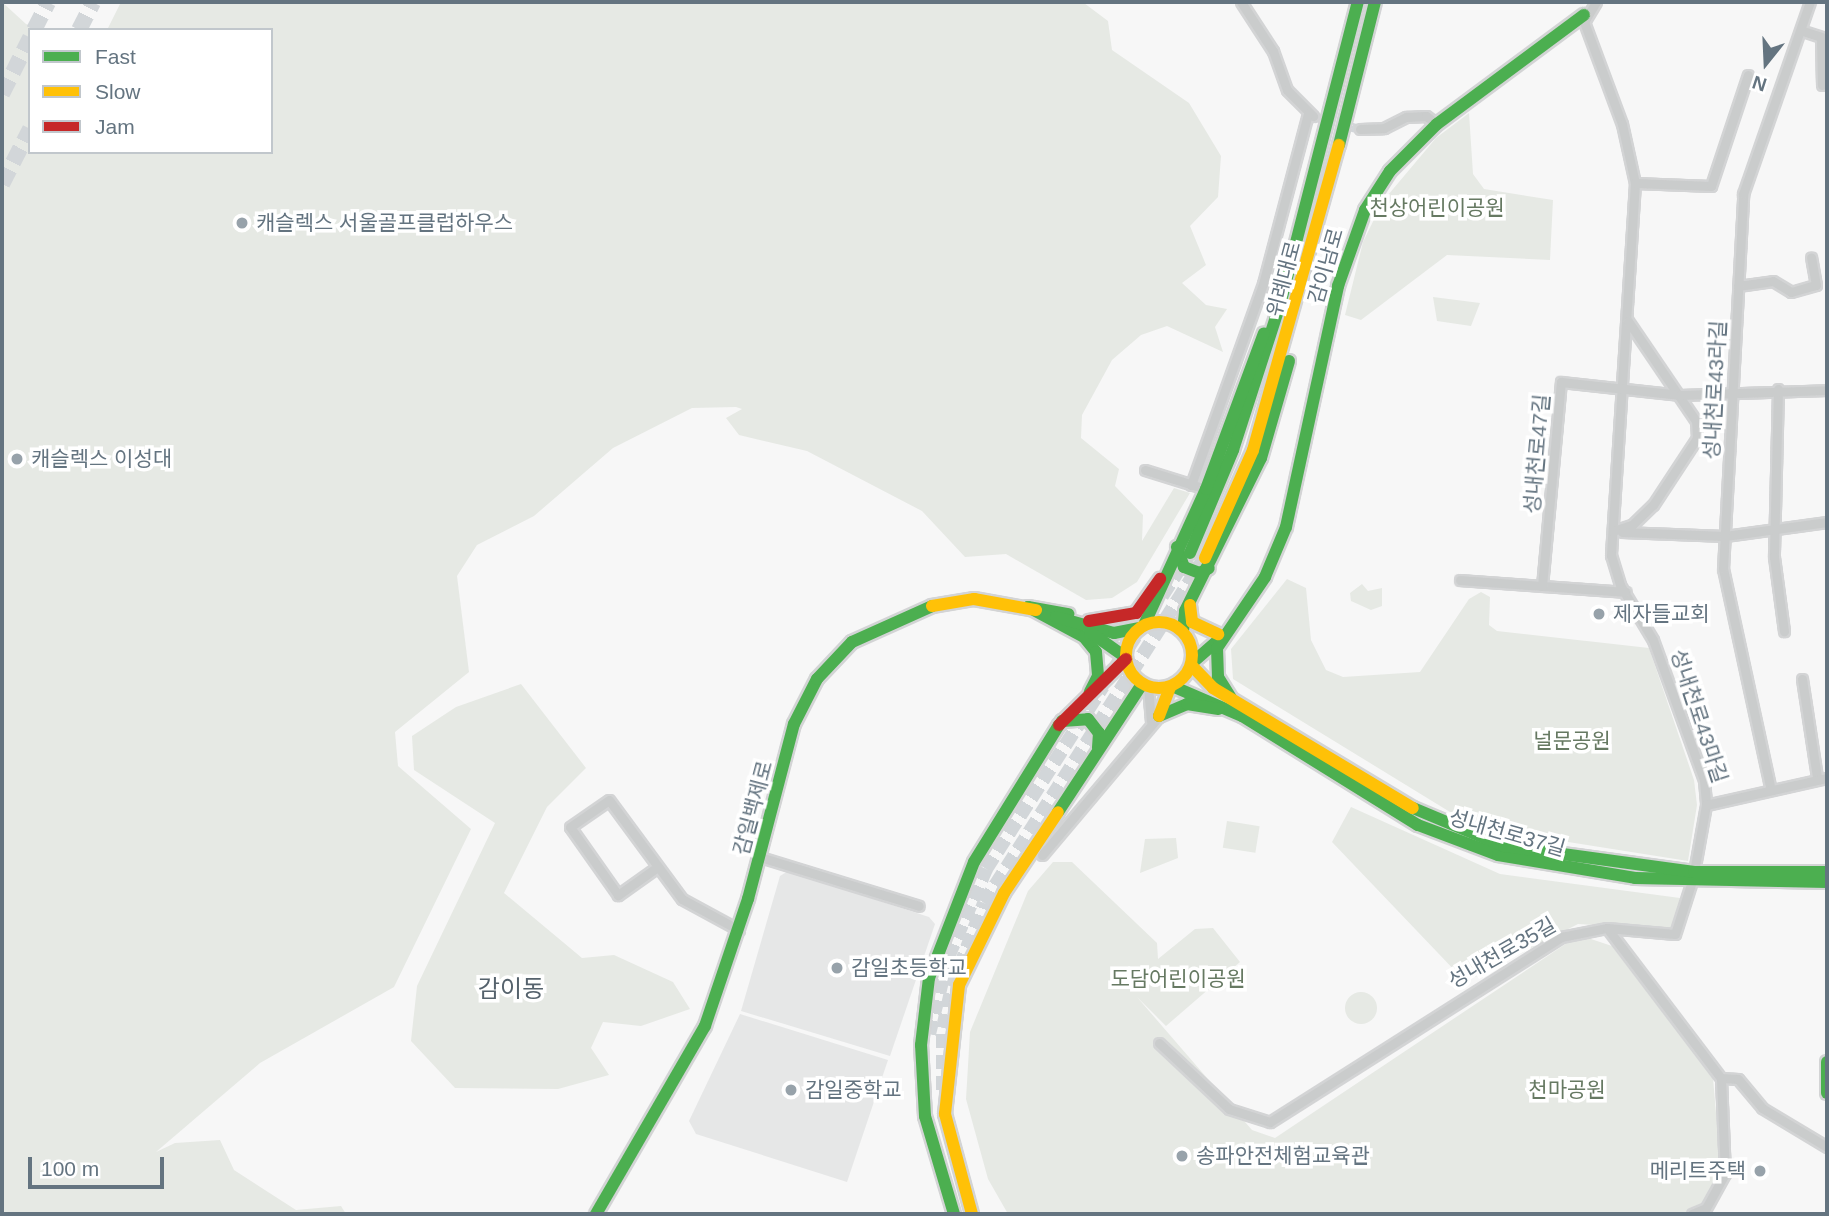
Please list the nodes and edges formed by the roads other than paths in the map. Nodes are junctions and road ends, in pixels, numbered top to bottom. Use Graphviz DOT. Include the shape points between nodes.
graph roads {
  1 [pos="1241,2"];
  2 [pos="1358,2"];
  3 [pos="1375,2"];
  4 [pos="1596,2"];
  5 [pos="1810,2"];
  6 [pos="1584,15"];
  7 [pos="1803,31"];
  8 [pos="1748,75"];
  9 [pos="1822,85"];
  10 [pos="1437,124"];
  11 [pos="1360,129"];
  12 [pos="1635,183"];
  13 [pos="1811,257"];
  14 [pos="1738,286"];
  15 [pos="1281,301"];
  16 [pos="1628,321"];
  17 [pos="1623,388"];
  18 [pos="1778,389"];
  19 [pos="1827,390"];
  20 [pos="1733,391"];
  21 [pos="1680,395"];
  22 [pos="1145,470"];
  23 [pos="1191,485"];
  24 [pos="1206,489"];
  25 [pos="1827,522"];
  26 [pos="1613,531"];
  27 [pos="1774,531"];
  28 [pos="1725,536"];
  29 [pos="1177,547"];
  30 [pos="1190,553"];
  31 [pos="1207,563"];
  32 [pos="1161,576"];
  33 [pos="1460,580"];
  34 [pos="1542,586"];
  35 [pos="1196,591"];
  36 [pos="1626,592"];
  37 [pos="1028,607"];
  38 [pos="1142,626"];
  39 [pos="1085,627"];
  40 [pos="1784,631"];
  41 [pos="1222,633"];
  42 [pos="1184,634"];
  43 [pos="1125,658"];
  44 [pos="1191,664"];
  45 [pos="1802,679"];
  46 [pos="1145,685"];
  47 [pos="1171,686"];
  48 [pos="1086,698"];
  49 [pos="1231,698"];
  50 [pos="1242,716"];
  51 [pos="1155,720"];
  52 [pos="1061,722"];
  53 [pos="1098,748"];
  54 [pos="1348,775"];
  55 [pos="1822,777"];
  56 [pos="1770,786"];
  57 [pos="1706,805"];
  58 [pos="1042,855"];
  59 [pos="760,857"];
  60 [pos="656,868"];
  61 [pos="1827,872"];
  62 [pos="1693,877"];
  63 [pos="1827,882"];
  64 [pos="919,906"];
  65 [pos="1607,928"];
  66 [pos="739,930"];
  67 [pos="1159,1043"];
  68 [pos="1827,1064"];
  69 [pos="1721,1078"];
  70 [pos="1827,1093"];
  71 [pos="1827,1147"];
  72 [pos="596,1214"];
  73 [pos="954,1214"];
  74 [pos="972,1214"];
  75 [pos="1692,1214"];
  1 -- 23 [label="street" via="1268,42 1287,90 1311,115 1263,284"];
  2 -- 15 [label="main road, 위례대로"];
  3 -- 31 [label="main road, 위례대로" via="1297,308 1284,392 1241,508"];
  4 -- 6 [label="street, 감이남로"];
  5 -- 7 [label="street, 성내천로43라길"];
  6 -- 10 [label="main road, 감이남로"];
  6 -- 12 [label="street, 성내천로43마길"];
  7 -- 9 [label="street" via="1821,35"];
  7 -- 14 [label="street, 성내천로43라길" via="1743,194"];
  8 -- 12 [label="street" via="1711,186"];
  10 -- 11 [label="street" via="1426,116 1406,117 1384,128"];
  10 -- 41 [label="main road, 감이남로" via="1390,171 1356,227 1286,527 1265,577"];
  12 -- 16 [label="street, 성내천로43마길"];
  13 -- 14 [label="street" via="1816,285 1791,292 1773,281"];
  14 -- 20 [label="street, 성내천로43라길"];
  15 -- 24 [label="main road" via="1255,349"];
  15 -- 30 [label="main road, 위례대로" via="1233,450"];
  16 -- 17 [label="street, 성내천로43마길"];
  16 -- 21 [label="street"];
  17 -- 21 [label="street, 성내천로47길"];
  17 -- 26 [label="street, 성내천로43마길"];
  17 -- 34 [label="street, 성내천로47길" via="1560,382"];
  18 -- 19 [label="street, 성내천로47길"];
  18 -- 20 [label="street, 성내천로47길"];
  18 -- 27 [label="street"];
  20 -- 21 [label="street, 성내천로47길"];
  20 -- 28 [label="street, 성내천로43라길"];
  21 -- 26 [label="street" via="1696,421 1698,438 1653,505 1632,525"];
  22 -- 23 [label="street"];
  23 -- 24 [label="street"];
  24 -- 29 [label="main road"];
  25 -- 27 [label="street"];
  26 -- 28 [label="street"];
  26 -- 36 [label="street, 성내천로43마길" via="1611,555"];
  27 -- 28 [label="street"];
  27 -- 40 [label="street"];
  28 -- 56 [label="street, 성내천로43라길" via="1723,569"];
  29 -- 31 [label="main road" via="1184,567"];
  29 -- 32 [label="main road"];
  31 -- 35 [label="main road, 위례대로"];
  32 -- 37 [label="main road" via="1136,613 1113,622"];
  32 -- 38 [label="main road"];
  33 -- 34 [label="street"];
  34 -- 36 [label="street"];
  35 -- 41 [label="main road" via="1192,622"];
  35 -- 42 [label="main road, 위례대로"];
  36 -- 57 [label="street, 성내천로43마길" via="1653,640 1704,780"];
  37 -- 39 [label="main road, 감일백제로"];
  37 -- 48 [label="main road" via="1084,637 1096,652 1098,676"];
  37 -- 59 [label="main road, 감일백제로" via="950,601 914,609 852,642 817,679 794,724"];
  38 -- 39 [label="main road" via="1126,633"];
  38 -- 42 [label="main road" via="1166,622"];
  38 -- 43 [label="main road"];
  39 -- 43 [label="main road"];
  41 -- 42 [label="main road" via="1203,640"];
  41 -- 44 [label="main road, 감이남로"];
  41 -- 49 [label="main road" via="1216,668"];
  42 -- 44 [label="main road"];
  43 -- 46 [label="main road"];
  43 -- 48 [label="main road"];
  44 -- 47 [label="main road"];
  44 -- 49 [label="main road, 성내천로37길"];
  45 -- 55 [label="street"];
  46 -- 47 [label="main road"];
  46 -- 51 [label="street" via="1154,702"];
  46 -- 53 [label="main road"];
  47 -- 50 [label="main road, 성내천로37길"];
  47 -- 51 [label="main road"];
  48 -- 52 [label="main road"];
  49 -- 54 [label="main road, 성내천로37길"];
  50 -- 51 [label="main road" via="1187,704"];
  50 -- 54 [label="main road, 성내천로37길"];
  51 -- 58 [label="street"];
  52 -- 53 [label="main road" via="1088,719 1099,733"];
  52 -- 73 [label="main road" via="974,862 929,978 921,1045 925,1116"];
  53 -- 74 [label="main road" via="1004,893 959,985 945,1114"];
  54 -- 62 [label="main road, 성내천로37길" via="1425,828 1497,855 1563,871"];
  55 -- 56 [label="street"];
  56 -- 57 [label="street"];
  57 -- 62 [label="street, 성내천로43마길"];
  59 -- 64 [label="street"];
  59 -- 66 [label="main road, 감일백제로"];
  60 -- 60 [label="street" via="609,800 570,827 618,894"];
  60 -- 66 [label="street" via="706,917"];
  61 -- 62 [label="main road, 성내천로37길"];
  62 -- 63 [label="main road, 성내천로37길"];
  62 -- 65 [label="street, 성내천로43마길" via="1675,934"];
  65 -- 67 [label="street, 성내천로35길" via="1561,937 1270,1122 1228,1109"];
  65 -- 69 [label="street"];
  66 -- 72 [label="main road, 감일백제로" via="705,1026"];
  68 -- 70 [label="main road"];
  69 -- 71 [label="street" via="1738,1079 1762,1108"];
  69 -- 75 [label="street" via="1725,1174 1706,1208"];
}
